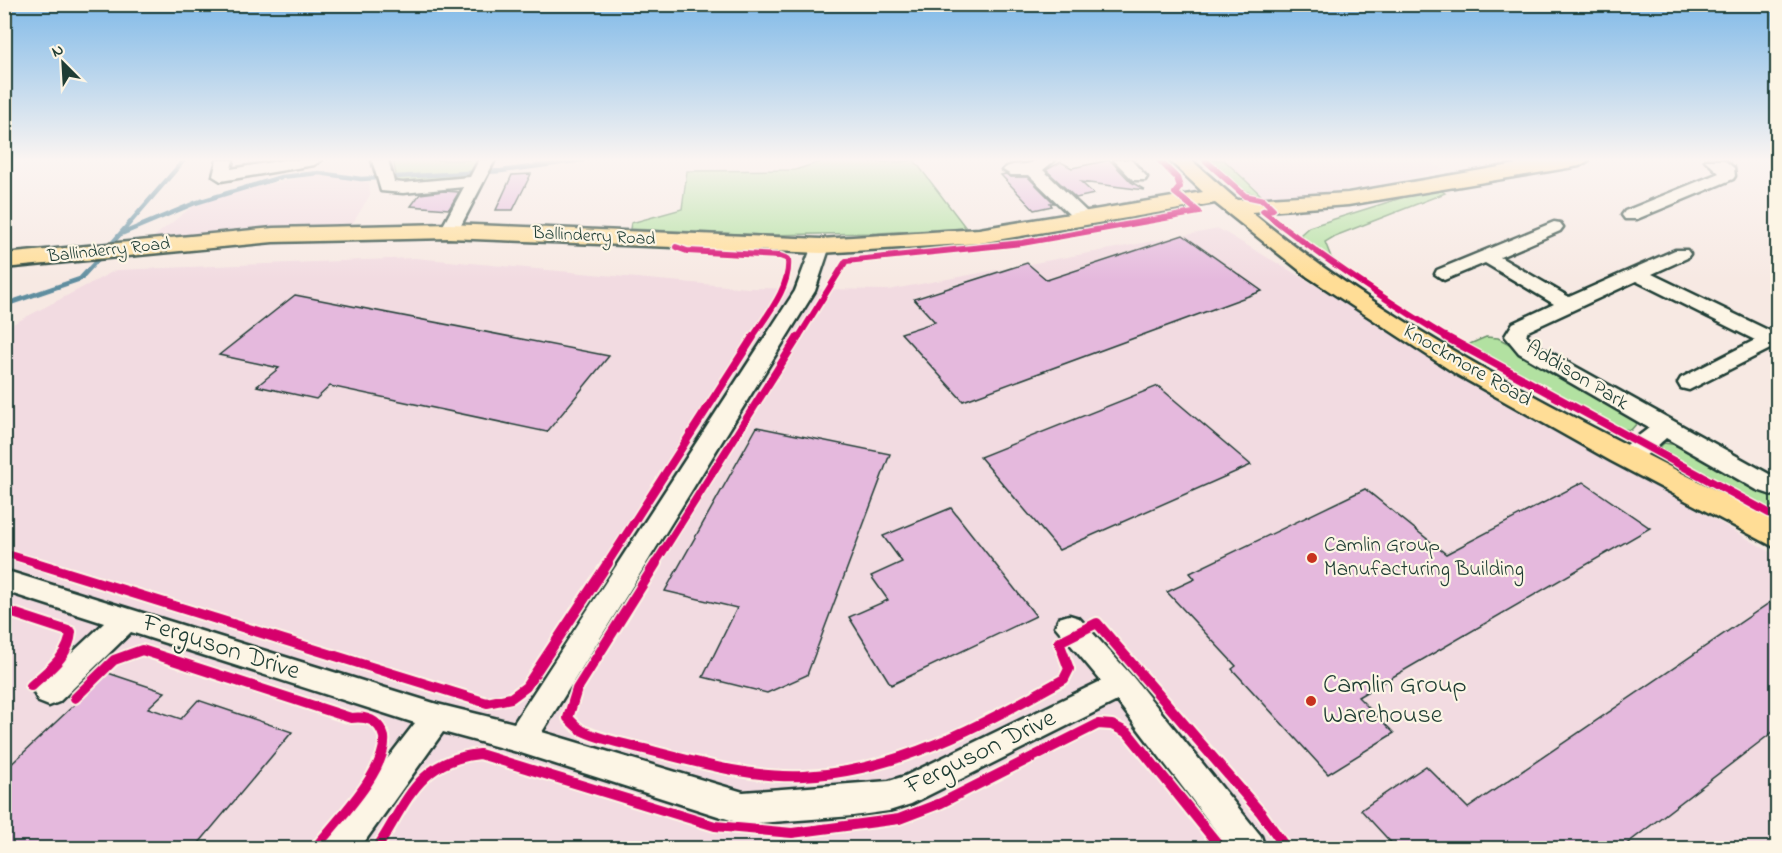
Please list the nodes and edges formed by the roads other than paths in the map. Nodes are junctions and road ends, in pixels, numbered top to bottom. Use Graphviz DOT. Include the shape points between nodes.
graph roads {
  1 [pos="466,200"];
  2 [pos="1064,200"];
  3 [pos="1223,200"];
  4 [pos="1315,200"];
  5 [pos="1345,200"];
  6 [pos="1668,200"];
  7 [pos="1225,202"];
  8 [pos="1631,215"];
  9 [pos="1083,218"];
  10 [pos="1250,222"];
  11 [pos="1554,227"];
  12 [pos="448,231"];
  13 [pos="821,246"];
  14 [pos="1681,254"];
  15 [pos="1487,257"];
  16 [pos="4,261"];
  17 [pos="1636,273"];
  18 [pos="1444,274"];
  19 [pos="1567,304"];
  20 [pos="1773,342"];
  21 [pos="1689,383"];
  22 [pos="1664,428"];
  23 [pos="1628,456"];
  24 [pos="1778,488"];
  25 [pos="1778,537"];
  26 [pos="4,580"];
  27 [pos="127,618"];
  28 [pos="1069,626"];
  29 [pos="1122,685"];
  30 [pos="49,693"];
  31 [pos="437,717"];
  32 [pos="522,739"];
  33 [pos="340,849"];
  34 [pos="1249,849"];
  1 -- 12 [label="street"];
  2 -- 9 [label="street"];
  3 -- 7 [label="main road, Knockmore Road"];
  4 -- 7 [label="main road, Ballinderry Road"];
  5 -- 10 [label="main road, Ballinderry Road"];
  6 -- 8 [label="street"];
  7 -- 9 [label="main road, Ballinderry Road"];
  7 -- 10 [label="main road, Knockmore Road"];
  9 -- 13 [label="main road, Ballinderry Road" via="979,236"];
  10 -- 23 [label="main road, Knockmore Road" via="1335,287 1394,324"];
  11 -- 15 [label="street"];
  12 -- 13 [label="main road, Ballinderry Road"];
  12 -- 16 [label="main road, Ballinderry Road" via="273,235"];
  13 -- 32 [label="street" via="805,291"];
  14 -- 17 [label="street, Addison Park"];
  15 -- 18 [label="street"];
  15 -- 19 [label="street"];
  17 -- 19 [label="street, Addison Park"];
  17 -- 20 [label="street"];
  19 -- 22 [label="street, Addison Park" via="1520,327 1515,336 1526,348"];
  20 -- 21 [label="street"];
  22 -- 23 [label="street"];
  22 -- 24 [label="street, Addison Park"];
  23 -- 25 [label="main road, Knockmore Road"];
  26 -- 27 [label="street, Ferguson Drive"];
  27 -- 30 [label="street"];
  27 -- 31 [label="street, Ferguson Drive"];
  28 -- 29 [label="street"];
  29 -- 32 [label="street, Ferguson Drive" via="911,789 853,801 743,808"];
  29 -- 34 [label="street"];
  31 -- 32 [label="street, Ferguson Drive"];
  31 -- 33 [label="street"];
}
